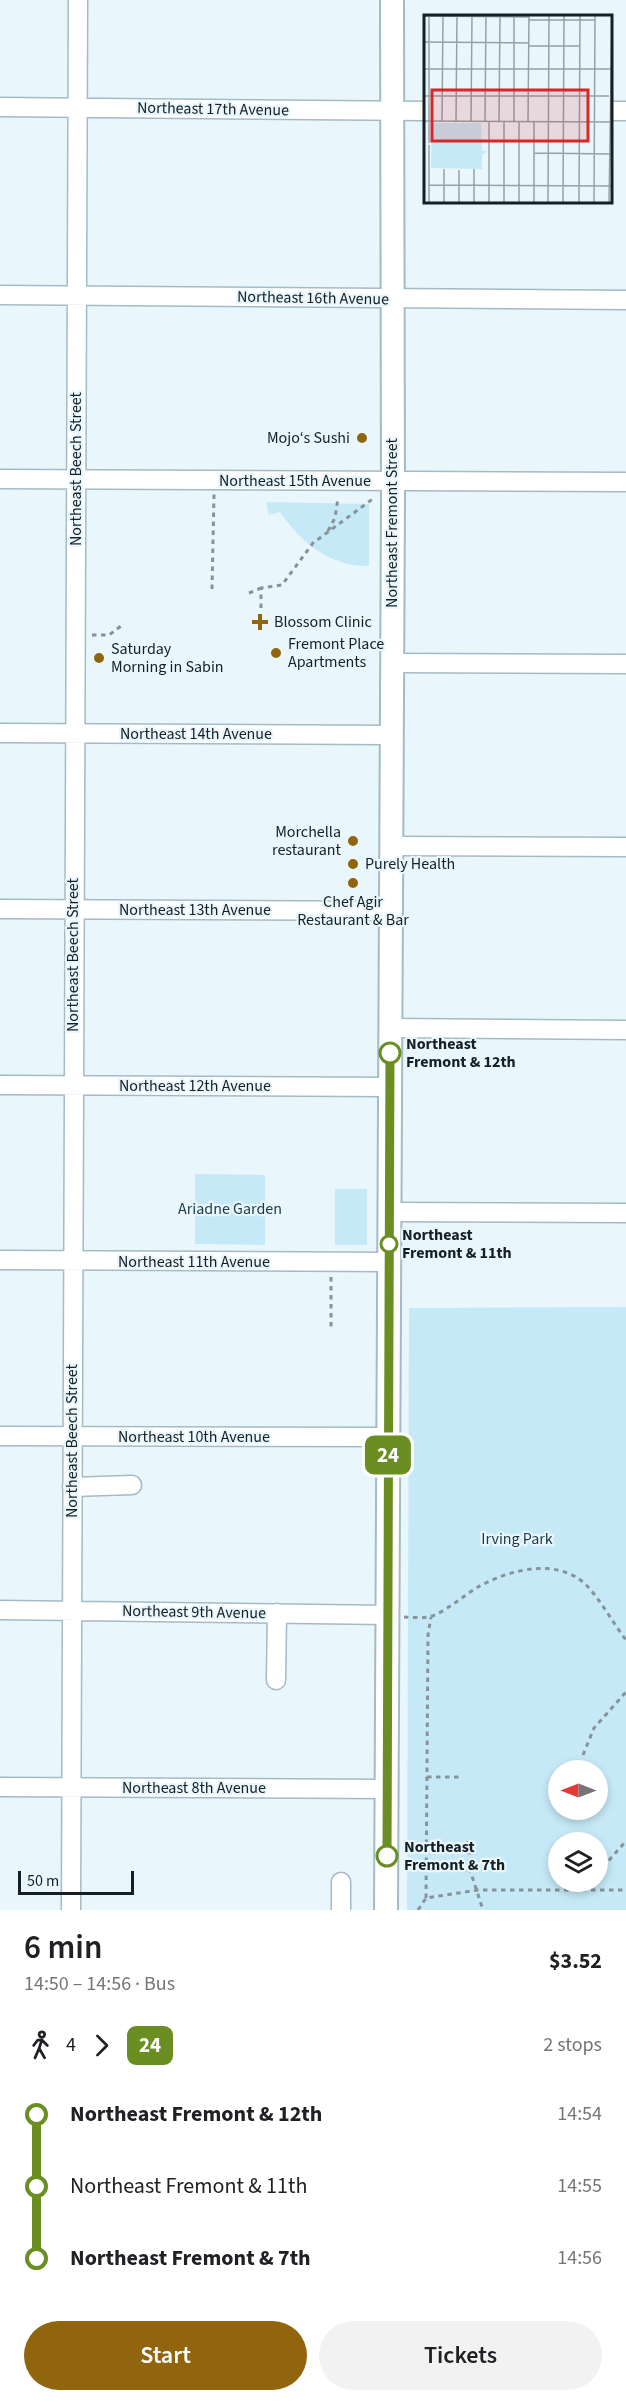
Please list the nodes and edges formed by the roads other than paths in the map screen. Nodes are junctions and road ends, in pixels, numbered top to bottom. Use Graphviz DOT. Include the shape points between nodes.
graph roads {
  1 [pos="78,0"];
  2 [pos="392,0"];
  3 [pos="0,107"];
  4 [pos="78,107"];
  5 [pos="392,110"];
  6 [pos="424,111"];
  7 [pos="0,295"];
  8 [pos="77,295"];
  9 [pos="393,300"];
  10 [pos="626,300"];
  11 [pos="0,479"];
  12 [pos="76,479"];
  13 [pos="393,481"];
  14 [pos="626,482"];
  15 [pos="392,663"];
  16 [pos="626,664"];
  17 [pos="0,733"];
  18 [pos="74,733"];
  19 [pos="391,735"];
  20 [pos="391,846"];
  21 [pos="626,847"];
  22 [pos="0,909"];
  23 [pos="73,909"];
  24 [pos="390,911"];
  25 [pos="390,1028"];
  26 [pos="626,1030"];
  27 [pos="0,1085"];
  28 [pos="72,1086"];
  29 [pos="390,1087"];
  30 [pos="389,1212"];
  31 [pos="626,1213"];
  32 [pos="0,1260"];
  33 [pos="72,1261"];
  34 [pos="389,1262"];
  35 [pos="0,1436"];
  36 [pos="72,1436"];
  37 [pos="388,1437"];
  38 [pos="132,1485"];
  39 [pos="72,1487"];
  40 [pos="0,1610"];
  41 [pos="72,1611"];
  42 [pos="277,1613"];
  43 [pos="388,1615"];
  44 [pos="276,1680"];
  45 [pos="0,1787"];
  46 [pos="71,1787"];
  47 [pos="387,1789"];
  48 [pos="341,1882"];
  49 [pos="70,1910"];
  50 [pos="341,1910"];
  51 [pos="386,1910"];
  1 -- 4 [label="street, Northeast Beech Street"];
  2 -- 5 [label="main road, Northeast Fremont Street"];
  3 -- 4 [label="street, Northeast 17th Avenue"];
  4 -- 5 [label="street, Northeast 17th Avenue"];
  4 -- 8 [label="street, Northeast Beech Street"];
  5 -- 6 [label="street, Northeast 17th Avenue"];
  5 -- 9 [label="main road, Northeast Fremont Street"];
  7 -- 8 [label="street, Northeast 16th Avenue"];
  8 -- 9 [label="street, Northeast 16th Avenue"];
  8 -- 12 [label="street, Northeast Beech Street"];
  9 -- 10 [label="street, Northeast 16th Avenue"];
  9 -- 13 [label="main road, Northeast Fremont Street"];
  11 -- 12 [label="street, Northeast 15th Avenue"];
  12 -- 13 [label="street, Northeast 15th Avenue"];
  12 -- 18 [label="street, Northeast Beech Street"];
  13 -- 14 [label="street, Northeast 15th Avenue"];
  13 -- 15 [label="main road, Northeast Fremont Street"];
  15 -- 16 [label="street"];
  15 -- 19 [label="main road, Northeast Fremont Street"];
  17 -- 18 [label="street, Northeast 14th Avenue"];
  18 -- 19 [label="street, Northeast 14th Avenue"];
  18 -- 23 [label="street, Northeast Beech Street"];
  19 -- 20 [label="main road, Northeast Fremont Street"];
  20 -- 21 [label="street"];
  20 -- 24 [label="main road, Northeast Fremont Street"];
  22 -- 23 [label="street, Northeast 13th Avenue"];
  23 -- 24 [label="street, Northeast 13th Avenue"];
  23 -- 28 [label="street, Northeast Beech Street"];
  24 -- 25 [label="main road, Northeast Fremont Street"];
  25 -- 26 [label="street"];
  25 -- 29 [label="main road, Northeast Fremont Street"];
  27 -- 28 [label="street, Northeast 12th Avenue"];
  28 -- 29 [label="street, Northeast 12th Avenue"];
  28 -- 33 [label="street, Northeast Beech Street"];
  29 -- 30 [label="main road, Northeast Fremont Street"];
  30 -- 31 [label="street"];
  30 -- 34 [label="main road, Northeast Fremont Street"];
  32 -- 33 [label="street, Northeast 11th Avenue"];
  33 -- 34 [label="street, Northeast 11th Avenue"];
  33 -- 36 [label="street, Northeast Beech Street"];
  34 -- 37 [label="main road, Northeast Fremont Street"];
  35 -- 36 [label="street, Northeast 10th Avenue"];
  36 -- 37 [label="street, Northeast 10th Avenue"];
  36 -- 39 [label="street, Northeast Beech Street"];
  37 -- 43 [label="main road, Northeast Fremont Street"];
  38 -- 39 [label="street"];
  39 -- 41 [label="street, Northeast Beech Street"];
  40 -- 41 [label="street, Northeast 9th Avenue"];
  41 -- 42 [label="street, Northeast 9th Avenue"];
  41 -- 46 [label="street, Northeast Beech Street"];
  42 -- 43 [label="street, Northeast 9th Avenue"];
  42 -- 44 [label="street"];
  43 -- 47 [label="main road, Northeast Fremont Street"];
  45 -- 46 [label="street, Northeast 8th Avenue"];
  46 -- 47 [label="street, Northeast 8th Avenue"];
  46 -- 49 [label="street, Northeast Beech Street"];
  47 -- 51 [label="main road, Northeast Fremont Street"];
  48 -- 50 [label="street"];
}
